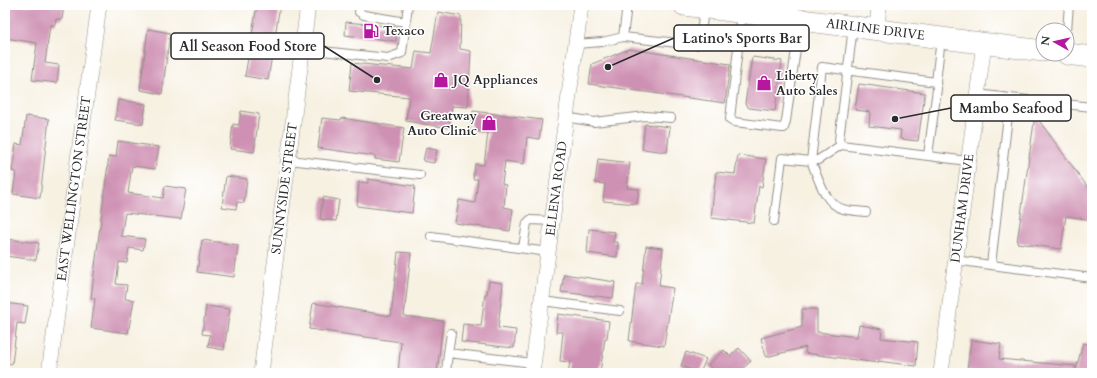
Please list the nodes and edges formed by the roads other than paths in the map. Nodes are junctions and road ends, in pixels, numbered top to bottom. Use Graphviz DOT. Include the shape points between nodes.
graph roads {
  1 [pos="99,5"];
  2 [pos="308,5"];
  3 [pos="360,5"];
  4 [pos="408,5"];
  5 [pos="581,5"];
  6 [pos="627,5"];
  7 [pos="879,5"];
  8 [pos="1069,5"];
  9 [pos="708,7"];
  10 [pos="742,12"];
  11 [pos="800,20"];
  12 [pos="406,22"];
  13 [pos="1068,22"];
  14 [pos="853,26"];
  15 [pos="877,30"];
  16 [pos="623,37"];
  17 [pos="942,38"];
  18 [pos="984,43"];
  19 [pos="576,44"];
  20 [pos="303,49"];
  21 [pos="1035,50"];
  22 [pos="1075,55"];
  23 [pos="1092,57"];
  24 [pos="848,71"];
  25 [pos="936,82"];
  26 [pos="977,94"];
  27 [pos="1010,98"];
  28 [pos="1092,107"];
  29 [pos="566,117"];
  30 [pos="671,118"];
  31 [pos="841,145"];
  32 [pos="928,155"];
  33 [pos="289,160"];
  34 [pos="811,161"];
  35 [pos="968,161"];
  36 [pos="420,175"];
  37 [pos="866,212"];
  38 [pos="552,221"];
  39 [pos="774,221"];
  40 [pos="431,236"];
  41 [pos="523,248"];
  42 [pos="548,252"];
  43 [pos="955,260"];
  44 [pos="991,265"];
  45 [pos="1092,278"];
  46 [pos="542,301"];
  47 [pos="620,311"];
  48 [pos="450,333"];
  49 [pos="448,353"];
  50 [pos="533,368"];
  51 [pos="48,373"];
  52 [pos="261,373"];
  53 [pos="446,373"];
  54 [pos="941,373"];
  1 -- 51 [label="street, EAST WELLINGTON STREET"];
  2 -- 20 [label="street, SUNNYSIDE STREET"];
  3 -- 12 [label="lane" via="359,12 364,16"];
  4 -- 12 [label="lane"];
  5 -- 19 [label="street, ELLENA ROAD"];
  6 -- 16 [label="lane"];
  7 -- 15 [label="street"];
  8 -- 13 [label="lane"];
  9 -- 10 [label="main road, AIRLINE DRIVE"];
  9 -- 16 [label="lane" via="700,42 696,44"];
  10 -- 11 [label="main road, AIRLINE DRIVE" via="779,14"];
  10 -- 11 [label="lane" via="730,119 735,122 784,128"];
  11 -- 14 [label="main road, AIRLINE DRIVE"];
  12 -- 20 [label="lane" via="402,53 388,58"];
  14 -- 15 [label="main road, AIRLINE DRIVE"];
  14 -- 24 [label="lane"];
  15 -- 17 [label="main road, AIRLINE DRIVE"];
  16 -- 19 [label="lane"];
  17 -- 18 [label="main road, AIRLINE DRIVE"];
  17 -- 25 [label="lane"];
  18 -- 21 [label="main road, AIRLINE DRIVE"];
  18 -- 26 [label="street, DUNHAM DRIVE"];
  19 -- 29 [label="street, ELLENA ROAD"];
  20 -- 33 [label="street, SUNNYSIDE STREET"];
  22 -- 23 [label="main road"];
  24 -- 25 [label="lane"];
  24 -- 31 [label="lane" via="839,140"];
  24 -- 34 [label="lane" via="822,68"];
  25 -- 32 [label="lane" via="938,89"];
  26 -- 27 [label="lane"];
  26 -- 35 [label="street, DUNHAM DRIVE"];
  27 -- 28 [label="lane"];
  27 -- 44 [label="lane"];
  29 -- 30 [label="lane" via="594,122 646,116"];
  29 -- 38 [label="street, ELLENA ROAD"];
  31 -- 32 [label="lane"];
  31 -- 34 [label="lane" via="818,160"];
  32 -- 35 [label="lane"];
  33 -- 36 [label="lane"];
  33 -- 52 [label="street, SUNNYSIDE STREET"];
  34 -- 37 [label="lane" via="826,195 833,204 843,209"];
  34 -- 39 [label="lane" via="782,158"];
  35 -- 43 [label="street, DUNHAM DRIVE"];
  38 -- 41 [label="lane" via="530,220 527,223"];
  38 -- 42 [label="street, ELLENA ROAD"];
  40 -- 41 [label="lane"];
  41 -- 42 [label="lane"];
  42 -- 46 [label="street, ELLENA ROAD"];
  43 -- 44 [label="lane"];
  43 -- 54 [label="street, DUNHAM DRIVE"];
  44 -- 45 [label="lane"];
  46 -- 47 [label="lane"];
  46 -- 50 [label="street, ELLENA ROAD"];
  48 -- 49 [label="lane"];
  49 -- 50 [label="lane"];
  49 -- 53 [label="lane"];
}
